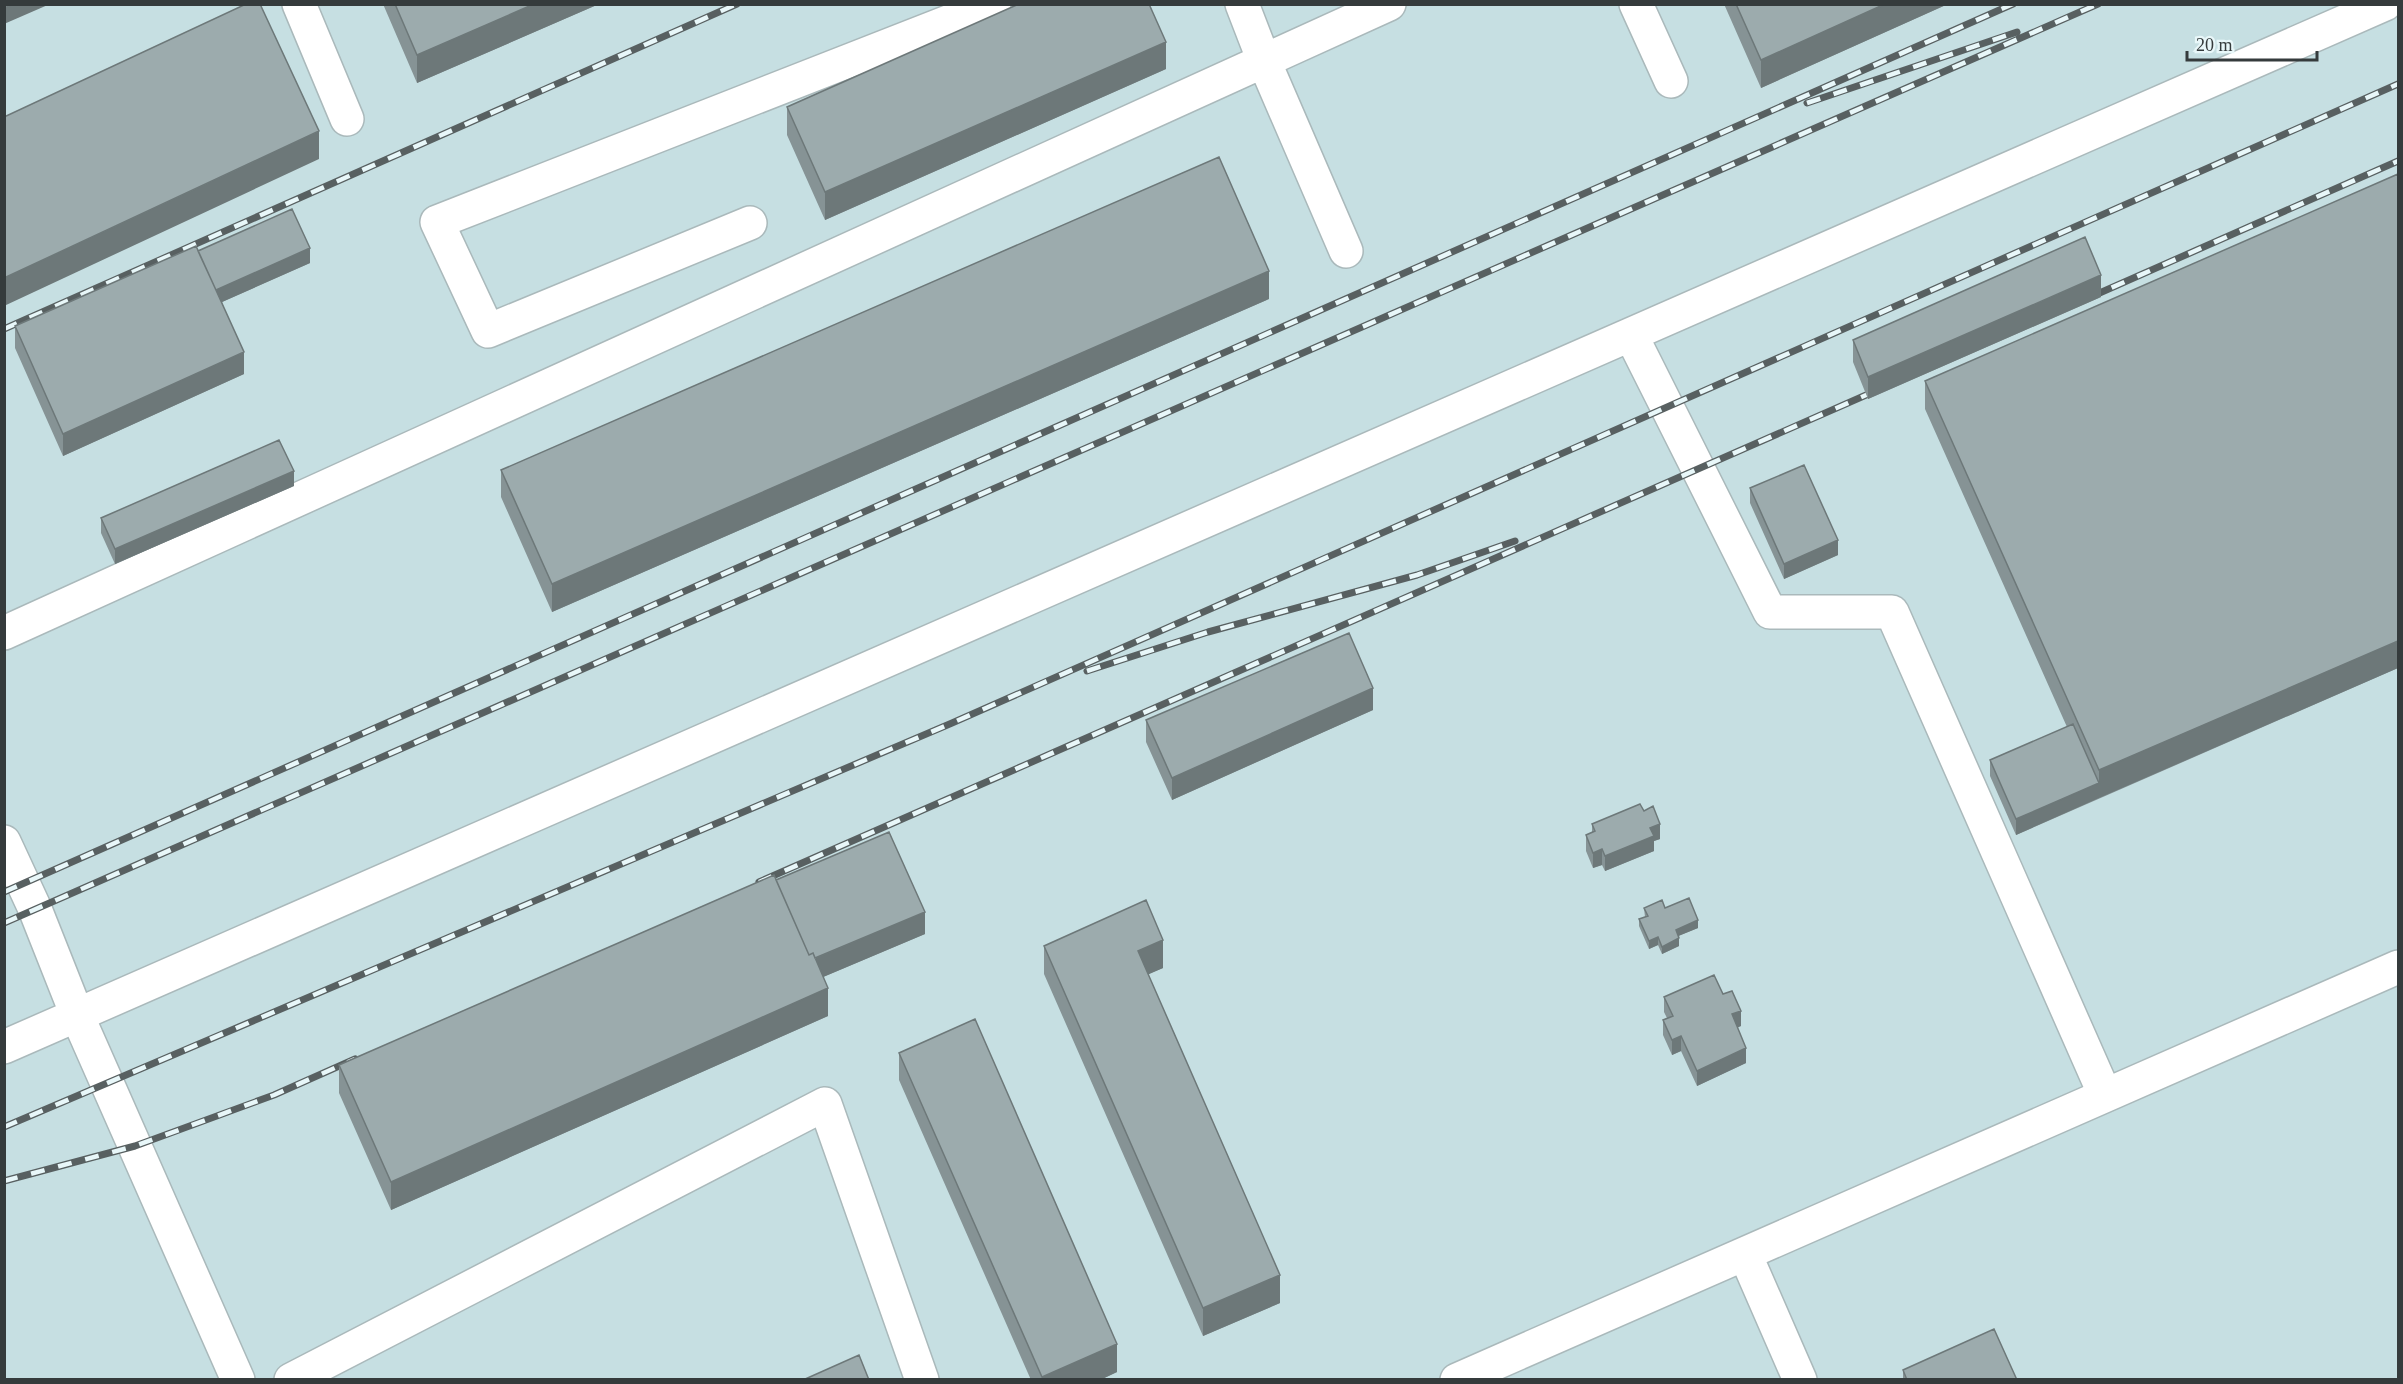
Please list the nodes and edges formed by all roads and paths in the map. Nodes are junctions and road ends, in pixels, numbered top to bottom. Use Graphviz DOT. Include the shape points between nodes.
graph roads {
  1 [pos="299,4"];
  2 [pos="994,4"];
  3 [pos="1242,4"];
  4 [pos="1389,4"];
  5 [pos="1636,4"];
  6 [pos="2385,4"];
  7 [pos="1264,61"];
  8 [pos="1671,81"];
  9 [pos="347,119"];
  10 [pos="750,223"];
  11 [pos="1346,251"];
  12 [pos="1631,335"];
  13 [pos="4,633"];
  14 [pos="4,842"];
  15 [pos="2398,967"];
  16 [pos="77,1015"];
  17 [pos="4,1047"];
  18 [pos="2105,1095"];
  19 [pos="1745,1254"];
  20 [pos="238,1380"];
  21 [pos="291,1380"];
  22 [pos="922,1380"];
  23 [pos="1458,1380"];
  24 [pos="1800,1380"];
  1 -- 9 [label="lane"];
  2 -- 10 [label="lane" via="437,222 488,331"];
  3 -- 7 [label="lane"];
  4 -- 7 [label="lane"];
  5 -- 8 [label="lane"];
  6 -- 12 [label="lane"];
  7 -- 11 [label="lane"];
  7 -- 13 [label="lane"];
  12 -- 16 [label="lane"];
  12 -- 18 [label="lane" via="1770,612 1892,612"];
  14 -- 16 [label="lane"];
  15 -- 18 [label="lane"];
  16 -- 17 [label="lane"];
  16 -- 20 [label="lane"];
  18 -- 19 [label="lane"];
  19 -- 23 [label="lane"];
  19 -- 24 [label="lane"];
  21 -- 22 [label="lane" via="825,1104"];
}
